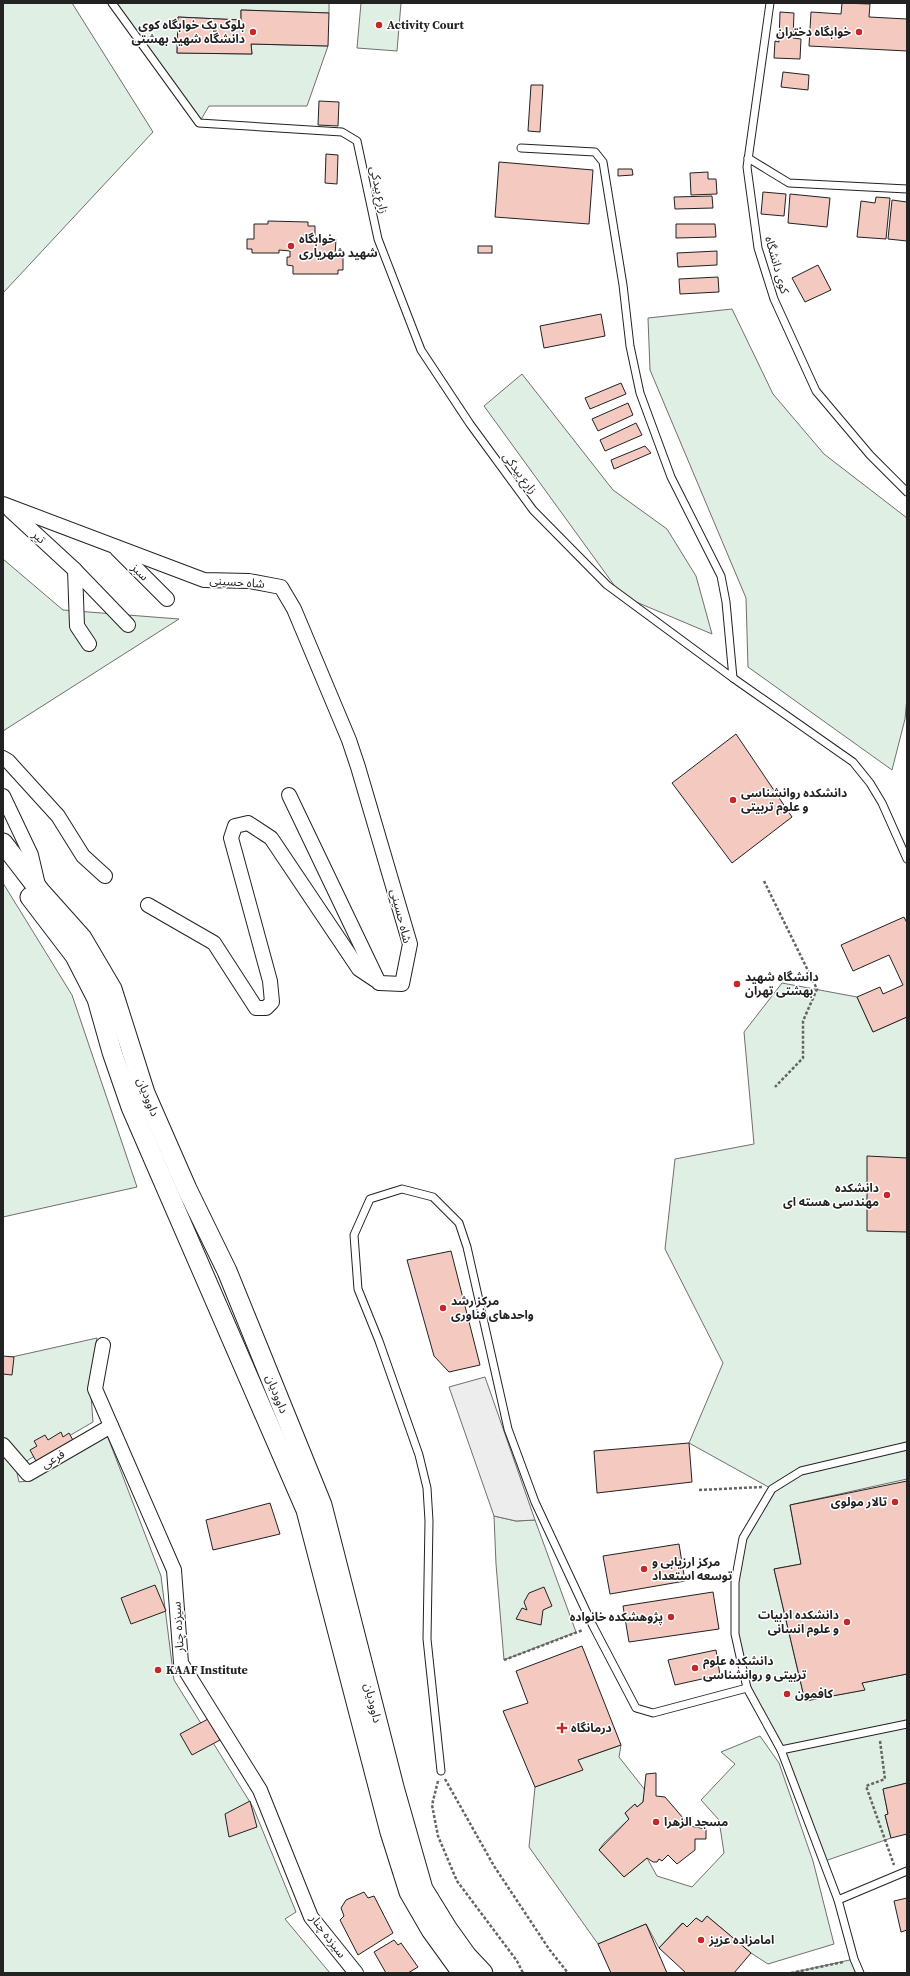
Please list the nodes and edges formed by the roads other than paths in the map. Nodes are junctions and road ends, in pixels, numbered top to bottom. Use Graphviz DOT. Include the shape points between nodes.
graph roads {
  1 [pos="112,3"];
  2 [pos="770,3"];
  3 [pos="521,148"];
  4 [pos="748,158"];
  5 [pos="907,189"];
  6 [pos="907,492"];
  7 [pos="3,504"];
  8 [pos="112,544"];
  9 [pos="75,570"];
  10 [pos="167,599"];
  11 [pos="128,625"];
  12 [pos="89,644"];
  13 [pos="733,678"];
  14 [pos="3,758"];
  15 [pos="289,795"];
  16 [pos="3,796"];
  17 [pos="3,843"];
  18 [pos="907,859"];
  19 [pos="3,861"];
  20 [pos="105,876"];
  21 [pos="36,895"];
  22 [pos="148,905"];
  23 [pos="380,983"];
  24 [pos="255,1338"];
  25 [pos="103,1345"];
  26 [pos="239,1353"];
  27 [pos="111,1426"];
  28 [pos="3,1445"];
  29 [pos="907,1446"];
  30 [pos="747,1688"];
  31 [pos="907,1724"];
  32 [pos="781,1750"];
  33 [pos="441,1771"];
  34 [pos="907,1871"];
  35 [pos="838,1900"];
  36 [pos="356,1973"];
  37 [pos="464,1973"];
  38 [pos="483,1973"];
  39 [pos="860,1973"];
  1 -- 13 [label="lane, زارع بیدکی" via="199,123 342,132 357,141 378,239 421,350 470,424 533,510 607,586"];
  2 -- 4 [label="lane, کوی دانشگاه"];
  3 -- 13 [label="lane" via="595,152 604,162 630,346 640,393 672,477 721,576"];
  4 -- 5 [label="lane" via="789,183"];
  4 -- 6 [label="lane, کوی دانشگاه" via="758,248 774,299 816,391 870,455"];
  7 -- 8 [label="street, شاه حسینی"];
  7 -- 9 [label="street, تیر"];
  8 -- 10 [label="street, سبز"];
  8 -- 23 [label="street, شاه حسینی" via="204,580 249,581 281,587 294,609 349,740 410,944 402,984"];
  9 -- 11 [label="street, تیر"];
  9 -- 12 [label="street" via="77,626"];
  13 -- 18 [label="lane" via="853,762 882,803"];
  14 -- 20 [label="street" via="58,816 83,856"];
  15 -- 23 [label="street"];
  16 -- 21 [label="street" via="30,855"];
  17 -- 21 [label="street, داوودیان"];
  19 -- 21 [label="street, داوودیان"];
  21 -- 24 [label="street, داوودیان" via="82,938 112,989 145,1093"];
  21 -- 26 [label="street, داوودیان" via="75,956 97,999 112,1052 132,1107"];
  22 -- 23 [label="street" via="214,943 256,1008 266,1008 272,1002 270,980 231,838 235,826 248,822 271,838 359,969"];
  24 -- 26 [label="street"];
  24 -- 38 [label="street, داوودیان" via="322,1505 394,1787 423,1889 446,1928"];
  25 -- 27 [label="street, سیزده چنار" via="95,1389"];
  26 -- 37 [label="street, داوودیان" via="306,1510 390,1832 409,1892 431,1930 456,1966"];
  27 -- 28 [label="street, فرعی" via="28,1474"];
  27 -- 36 [label="street, سیزده چنار" via="174,1570 181,1663 260,1790 312,1916"];
  29 -- 30 [label="lane" via="801,1471 772,1489 743,1538 735,1582 735,1634"];
  30 -- 32 [label="lane"];
  30 -- 33 [label="lane" via="653,1713 636,1708 593,1626 535,1502 508,1429 467,1247 459,1223 434,1198 402,1189 370,1199 354,1235 358,1289 419,1455 427,1488 429,1521 426,1639"];
  31 -- 32 [label="lane"];
  32 -- 35 [label="lane"];
  34 -- 35 [label="lane"];
  35 -- 39 [label="lane"];
}
